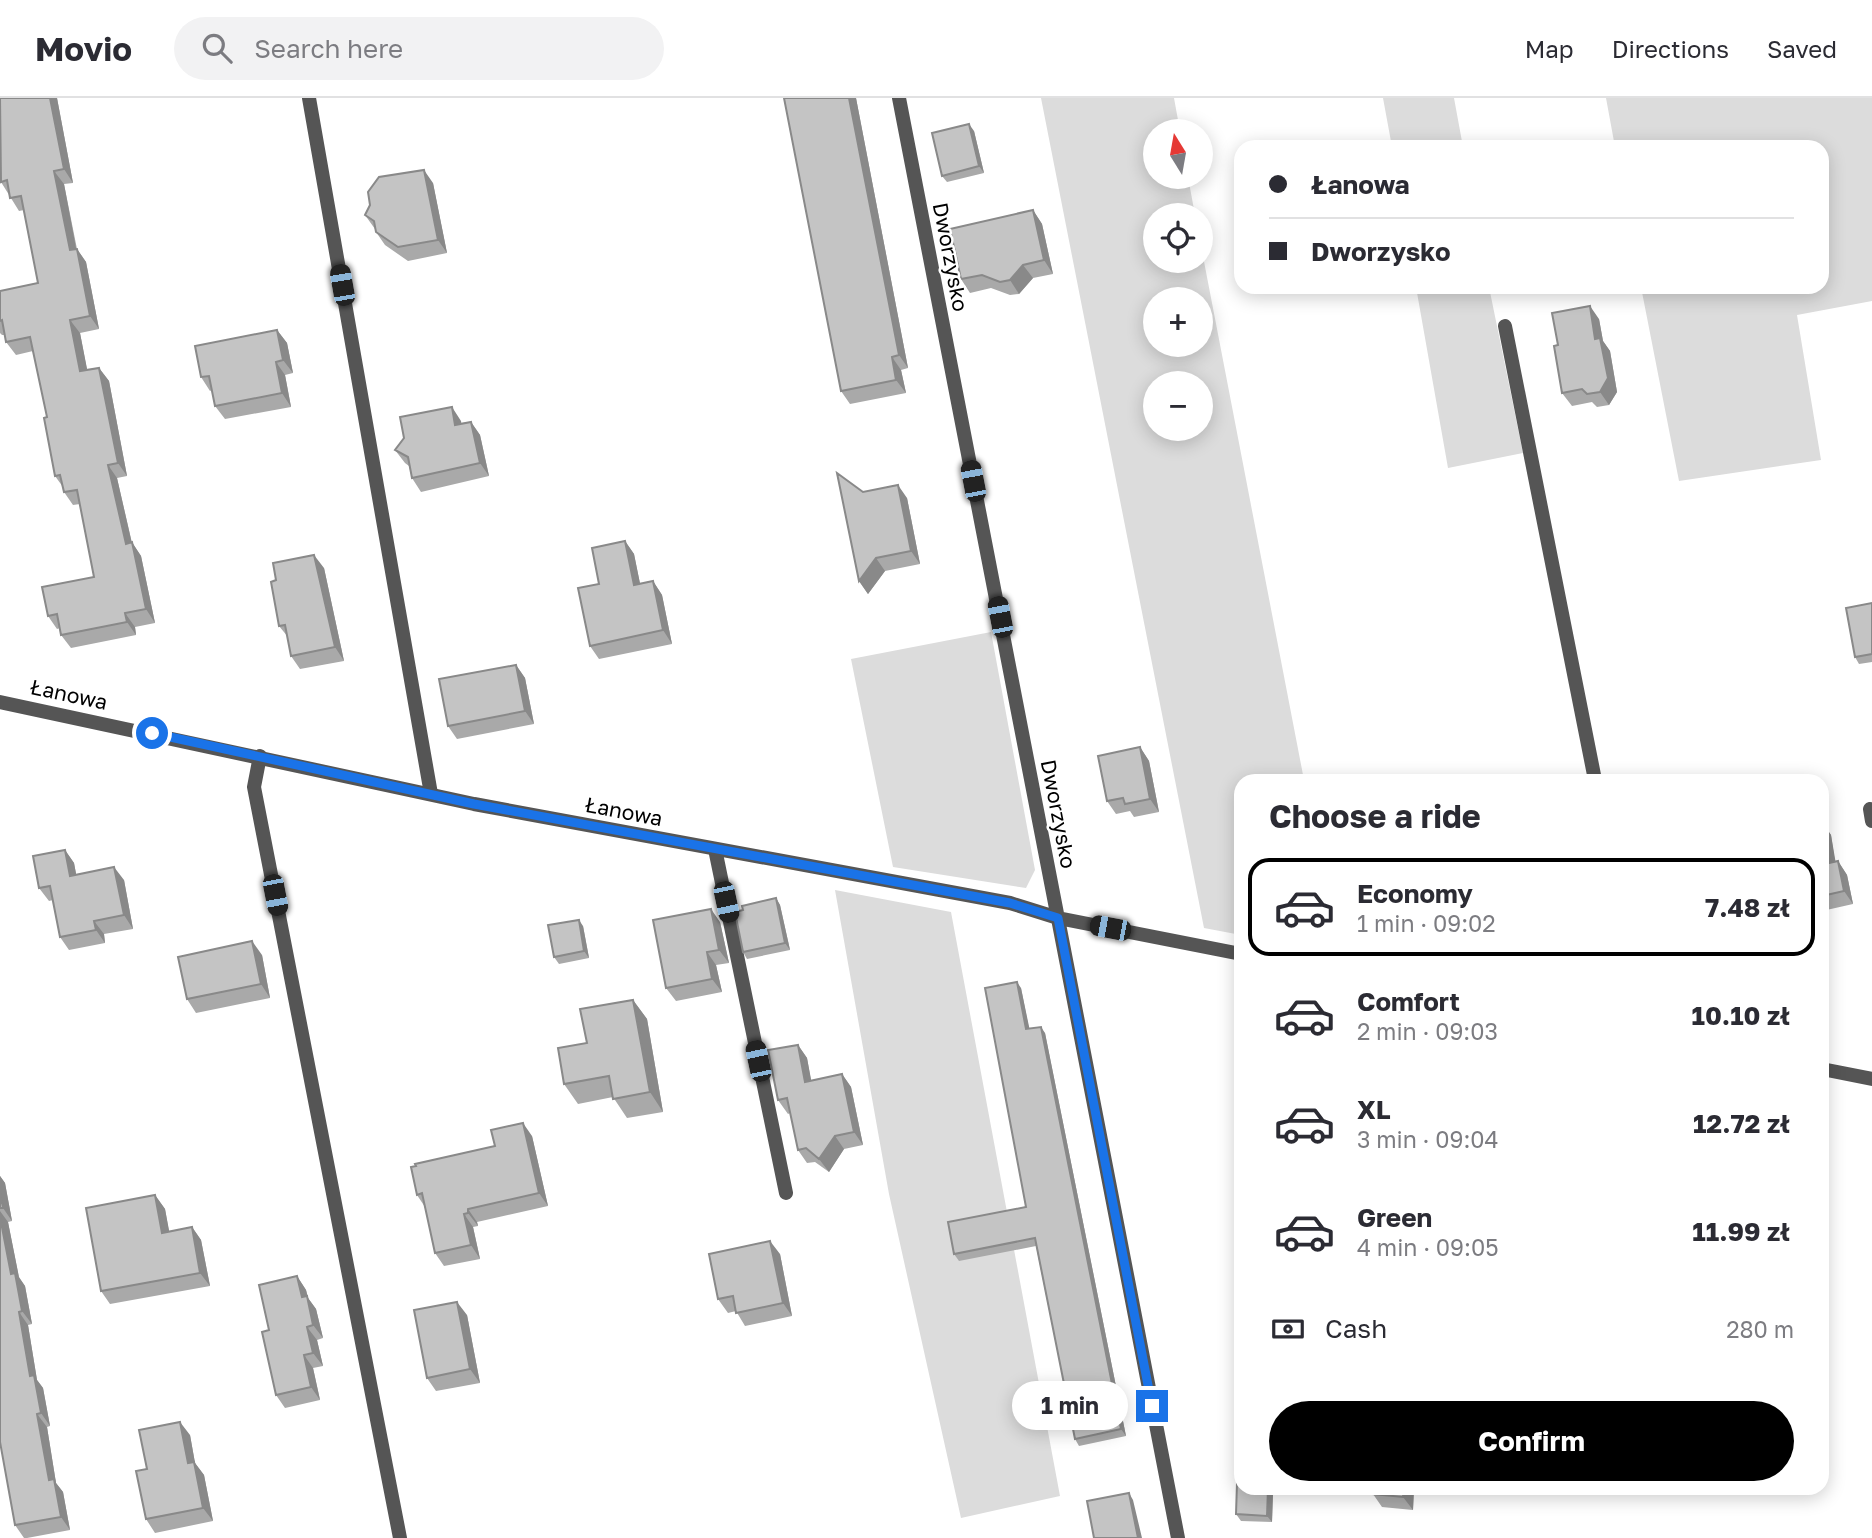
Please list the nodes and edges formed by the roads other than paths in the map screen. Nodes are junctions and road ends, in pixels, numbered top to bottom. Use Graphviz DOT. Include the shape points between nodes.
graph roads {
  1 [pos="309,98"];
  2 [pos="899,98"];
  3 [pos="1505,326"];
  4 [pos="0,702"];
  5 [pos="260,756"];
  6 [pos="1594,774"];
  7 [pos="431,794"];
  8 [pos="715,849"];
  9 [pos="1058,918"];
  10 [pos="1234,953"];
  11 [pos="1829,1070"];
  12 [pos="1872,1079"];
  13 [pos="786,1194"];
  14 [pos="400,1538"];
  15 [pos="1178,1538"];
  1 -- 7 [label="street"];
  2 -- 9 [label="street, Dworzysko"];
  3 -- 6 [label="street"];
  4 -- 5 [label="street, Łanowa"];
  5 -- 7 [label="street, Łanowa"];
  5 -- 14 [label="street" via="254,788"];
  7 -- 8 [label="street, Łanowa"];
  8 -- 9 [label="street, Łanowa" via="1010,903"];
  8 -- 13 [label="street"];
  9 -- 10 [label="street, Łanowa"];
  9 -- 15 [label="street, Dworzysko"];
  11 -- 12 [label="street"];
}
